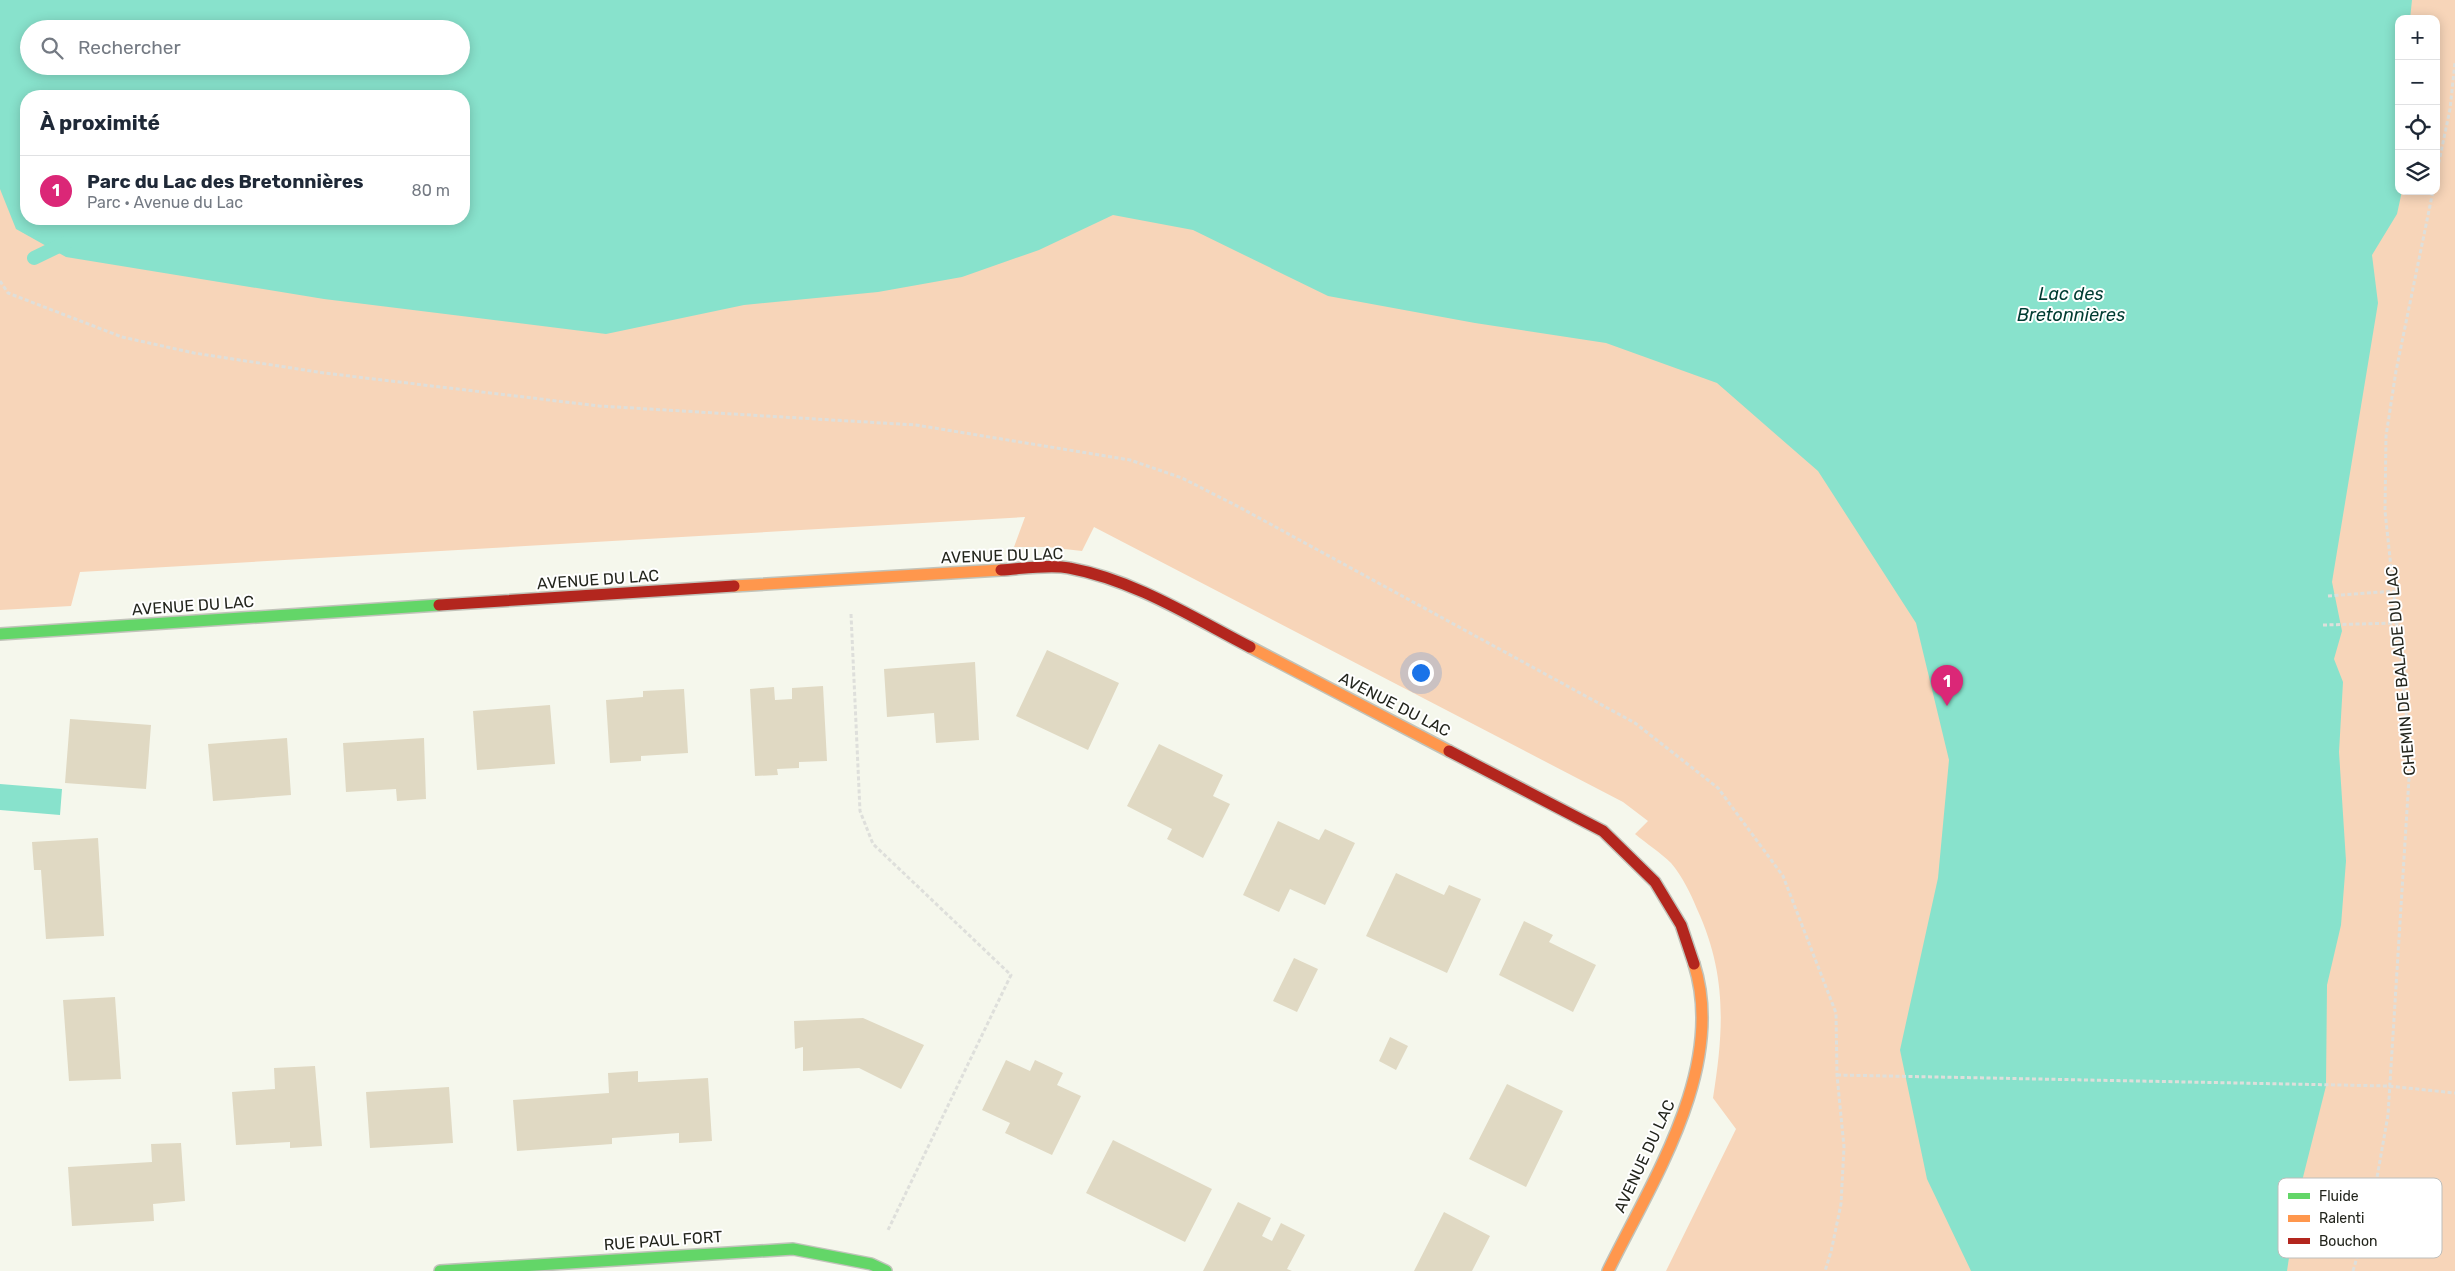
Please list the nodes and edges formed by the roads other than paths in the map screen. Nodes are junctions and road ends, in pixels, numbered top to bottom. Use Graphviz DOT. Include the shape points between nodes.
graph roads {
  1 [pos="0,634"];
  2 [pos="440,1271"];
  3 [pos="886,1271"];
  4 [pos="1608,1271"];
  1 -- 4 [label="street, AVENUE DU LAC" via="849,578 1067,567 1112,578 1604,831 1655,882 1680,925 1697,974 1703,1023 1696,1074 1677,1131"];
  2 -- 3 [label="street, RUE PAUL FORT" via="793,1249 871,1264"];
}
